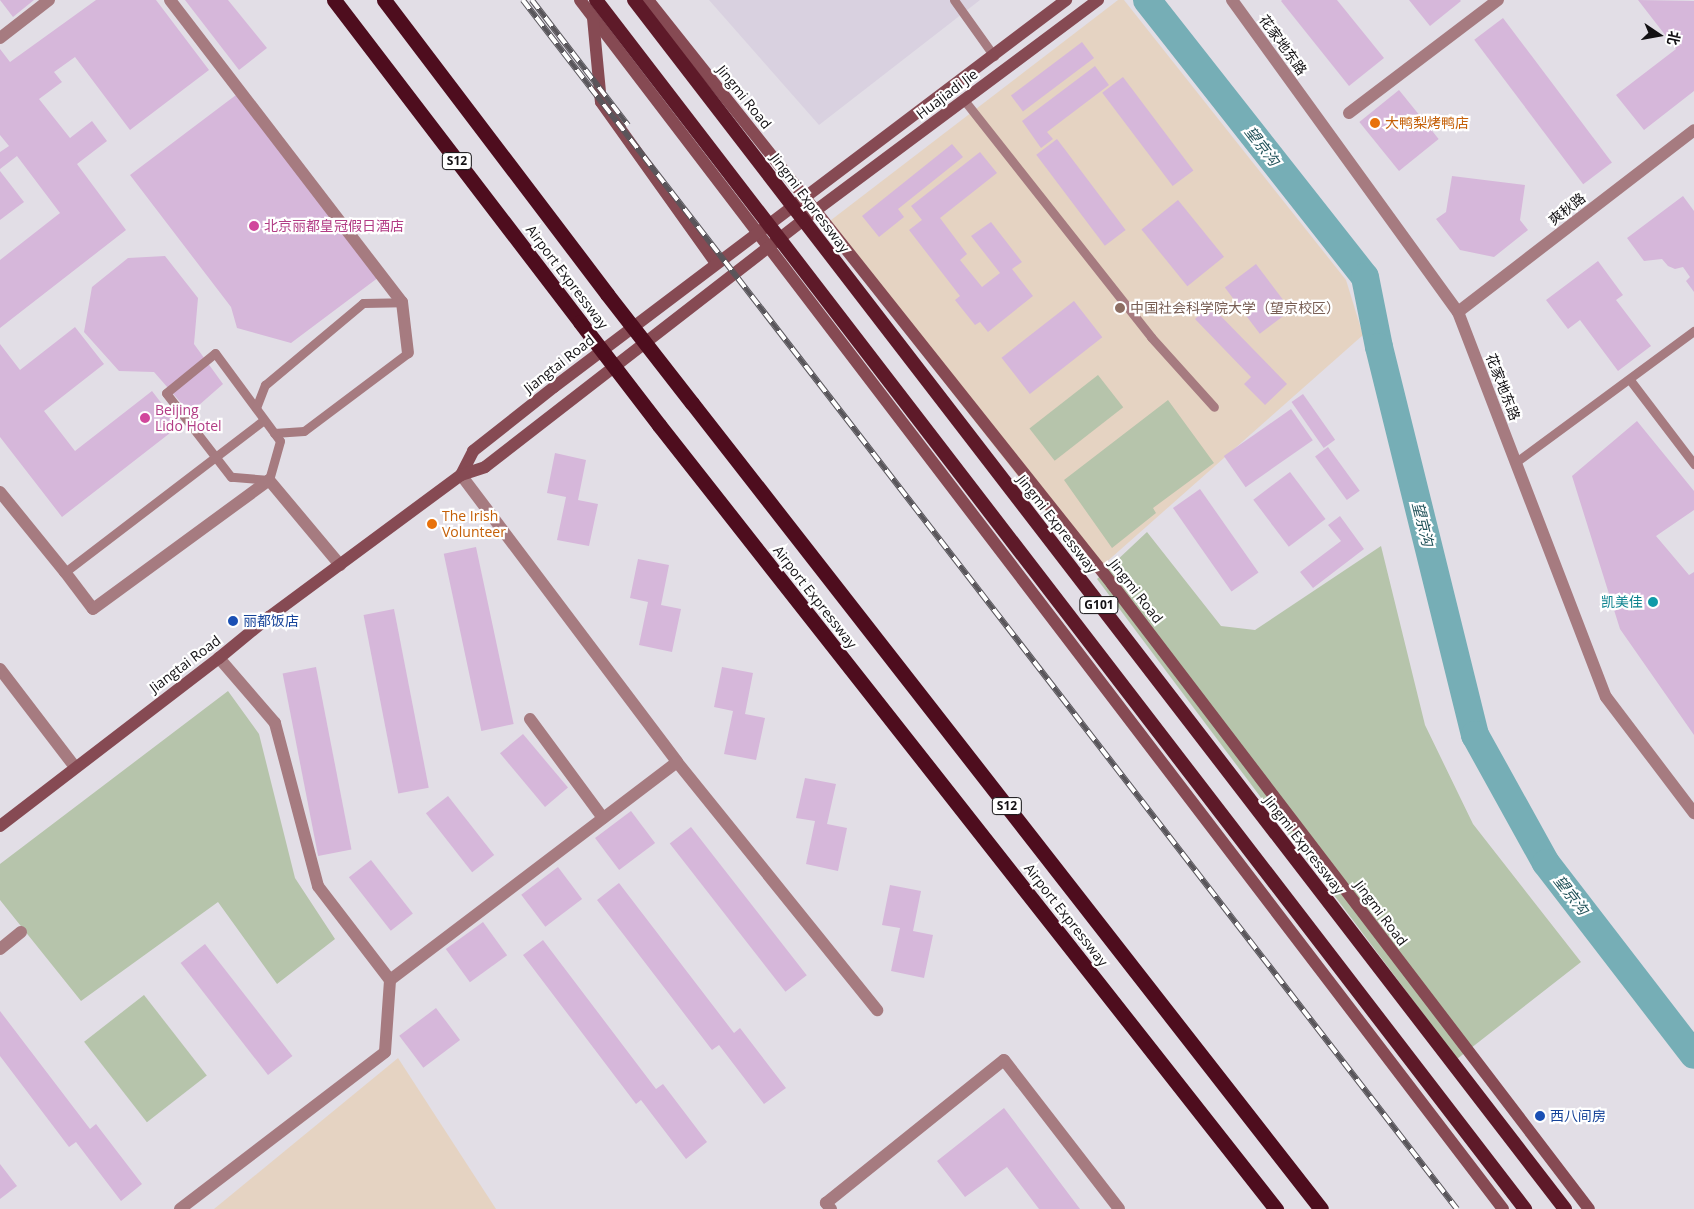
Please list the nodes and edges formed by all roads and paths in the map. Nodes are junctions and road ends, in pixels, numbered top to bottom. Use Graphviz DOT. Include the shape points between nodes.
graph roads {
  1 [pos="49,0"];
  2 [pos="170,0"];
  3 [pos="334,0"];
  4 [pos="384,0"];
  5 [pos="580,0"];
  6 [pos="596,0"];
  7 [pos="634,0"];
  8 [pos="648,0"];
  9 [pos="954,0"];
  10 [pos="1066,0"];
  11 [pos="1098,0"];
  12 [pos="1232,0"];
  13 [pos="1492,2"];
  14 [pos="593,18"];
  15 [pos="0,38"];
  16 [pos="994,56"];
  17 [pos="964,100"];
  18 [pos="1349,113"];
  19 [pos="1694,130"];
  20 [pos="805,198"];
  21 [pos="815,211"];
  22 [pos="758,232"];
  23 [pos="769,247"];
  24 [pos="716,263"];
  25 [pos="402,302"];
  26 [pos="1458,312"];
  27 [pos="1694,331"];
  28 [pos="408,352"];
  29 [pos="1630,380"];
  30 [pos="1214,407"];
  31 [pos="256,408"];
  32 [pos="264,420"];
  33 [pos="274,433"];
  34 [pos="215,456"];
  35 [pos="1516,462"];
  36 [pos="1694,464"];
  37 [pos="461,475"];
  38 [pos="270,480"];
  39 [pos="0,492"];
  40 [pos="340,566"];
  41 [pos="65,572"];
  42 [pos="219,658"];
  43 [pos="0,669"];
  44 [pos="530,719"];
  45 [pos="677,762"];
  46 [pos="74,767"];
  47 [pos="1692,805"];
  48 [pos="603,818"];
  49 [pos="0,826"];
  50 [pos="21,932"];
  51 [pos="0,949"];
  52 [pos="390,980"];
  53 [pos="877,1010"];
  54 [pos="180,1209"];
  55 [pos="831,1209"];
  56 [pos="1119,1209"];
  57 [pos="1276,1209"];
  58 [pos="1321,1209"];
  59 [pos="1503,1209"];
  60 [pos="1525,1209"];
  61 [pos="1564,1209"];
  62 [pos="1589,1209"];
  1 -- 15 [label="street"];
  2 -- 25 [label="street"];
  3 -- 57 [label="highway, Airport Expressway / S12, bridge" via="659,425"];
  4 -- 58 [label="highway, Airport Expressway / S12, bridge" via="607,294"];
  5 -- 14 [label="main road"];
  6 -- 60 [label="highway, G101, bridge"];
  7 -- 61 [label="highway, Jingmi Expressway / G101, bridge"];
  8 -- 20 [label="main road, Jingmi Road / G101"];
  9 -- 16 [label="lane"];
  10 -- 16 [label="main road, Huajiadi Jie"];
  11 -- 17 [label="main road, Huajiadi Jie"];
  12 -- 26 [label="street, 花家地东路"];
  13 -- 18 [label="street"];
  14 -- 22 [label="main road"];
  14 -- 24 [label="main road" via="601,102"];
  16 -- 20 [label="main road, Huajiadi Jie"];
  17 -- 21 [label="main road, Huajiadi Jie"];
  17 -- 30 [label="lane" via="1151,338"];
  19 -- 26 [label="street, 爽秋路"];
  20 -- 21 [label="main road, Jingmi Road / G101"];
  20 -- 22 [label="main road, Huajiadi Jie"];
  21 -- 23 [label="main road, Huajiadi Jie"];
  21 -- 62 [label="main road, Jingmi Road / G101" via="1112,584"];
  22 -- 23 [label="main road"];
  22 -- 24 [label="main road, Jiangtai Road"];
  23 -- 37 [label="main road, Jiangtai Road" via="485,467"];
  23 -- 59 [label="main road"];
  24 -- 37 [label="main road, Jiangtai Road" via="473,451"];
  25 -- 28 [label="street"];
  25 -- 31 [label="lane" via="362,303 265,385"];
  26 -- 35 [label="street, 花家地东路"];
  27 -- 29 [label="lane"];
  28 -- 33 [label="lane" via="304,431"];
  29 -- 35 [label="lane"];
  29 -- 36 [label="lane"];
  31 -- 32 [label="lane"];
  31 -- 34 [label="lane" via="214,353 166,393"];
  32 -- 33 [label="lane"];
  32 -- 34 [label="lane"];
  33 -- 38 [label="lane" via="280,441"];
  34 -- 38 [label="lane" via="231,477"];
  34 -- 41 [label="lane"];
  35 -- 47 [label="street, 花家地东路" via="1606,697"];
  37 -- 40 [label="main road, Jiangtai Road"];
  37 -- 45 [label="street"];
  38 -- 40 [label="street"];
  38 -- 41 [label="street" via="93,609"];
  39 -- 41 [label="street"];
  40 -- 42 [label="main road, Jiangtai Road" via="269,616"];
  42 -- 46 [label="main road, Jiangtai Road"];
  42 -- 52 [label="street" via="275,723 318,886"];
  43 -- 46 [label="street"];
  44 -- 48 [label="street"];
  45 -- 48 [label="street"];
  45 -- 53 [label="street"];
  46 -- 49 [label="main road, Jiangtai Road"];
  48 -- 52 [label="street"];
  50 -- 51 [label="street"];
  52 -- 54 [label="street" via="385,1052"];
  55 -- 56 [label="street" via="826,1203 1004,1060"];
}
